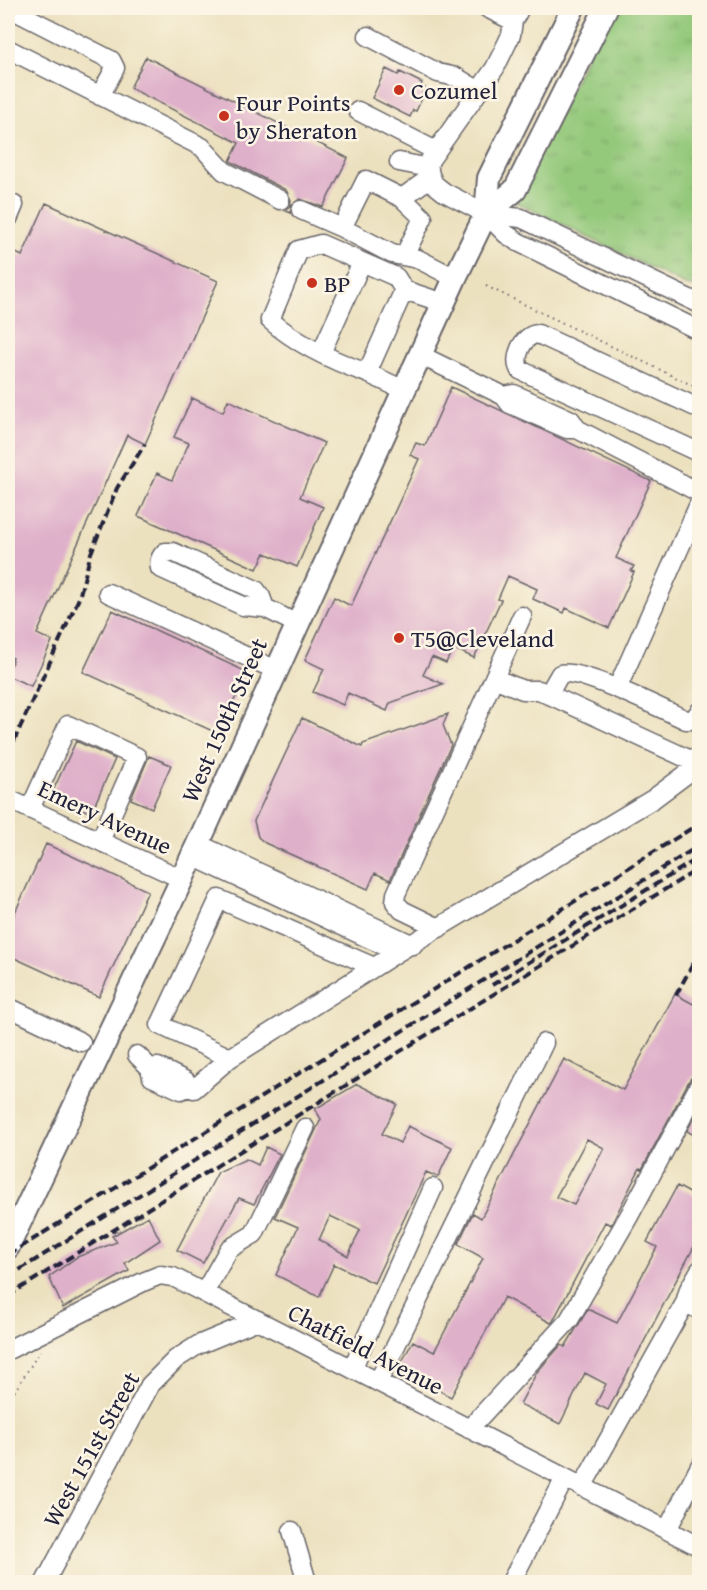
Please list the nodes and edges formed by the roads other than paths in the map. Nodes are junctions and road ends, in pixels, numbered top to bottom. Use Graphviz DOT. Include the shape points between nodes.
graph roads {
  1 [pos="9,8"];
  2 [pos="487,8"];
  3 [pos="573,8"];
  4 [pos="606,8"];
  5 [pos="516,14"];
  6 [pos="368,36"];
  7 [pos="8,49"];
  8 [pos="479,91"];
  9 [pos="100,96"];
  10 [pos="358,111"];
  11 [pos="436,151"];
  12 [pos="399,162"];
  13 [pos="430,172"];
  14 [pos="402,198"];
  15 [pos="280,200"];
  16 [pos="301,210"];
  17 [pos="486,214"];
  18 [pos="342,228"];
  19 [pos="404,256"];
  20 [pos="362,262"];
  21 [pos="455,278"];
  22 [pos="404,290"];
  23 [pos="444,303"];
  24 [pos="699,304"];
  25 [pos="699,331"];
  26 [pos="321,353"];
  27 [pos="420,355"];
  28 [pos="367,373"];
  29 [pos="404,390"];
  30 [pos="699,409"];
  31 [pos="699,453"];
  32 [pos="699,493"];
  33 [pos="699,502"];
  34 [pos="108,593"];
  35 [pos="265,608"];
  36 [pos="522,616"];
  37 [pos="297,624"];
  38 [pos="276,670"];
  39 [pos="494,678"];
  40 [pos="617,689"];
  41 [pos="548,695"];
  42 [pos="699,711"];
  43 [pos="699,764"];
  44 [pos="8,799"];
  45 [pos="30,809"];
  46 [pos="100,841"];
  47 [pos="195,850"];
  48 [pos="182,879"];
  49 [pos="439,928"];
  50 [pos="405,948"];
  51 [pos="374,967"];
  52 [pos="8,1007"];
  53 [pos="81,1042"];
  54 [pos="544,1043"];
  55 [pos="137,1055"];
  56 [pos="230,1058"];
  57 [pos="699,1084"];
  58 [pos="304,1128"];
  59 [pos="433,1188"];
  60 [pos="8,1247"];
  61 [pos="699,1270"];
  62 [pos="204,1293"];
  63 [pos="692,1306"];
  64 [pos="258,1320"];
  65 [pos="8,1350"];
  66 [pos="352,1369"];
  67 [pos="378,1382"];
  68 [pos="470,1429"];
  69 [pos="699,1469"];
  70 [pos="565,1478"];
  71 [pos="582,1487"];
  72 [pos="667,1530"];
  73 [pos="292,1531"];
  74 [pos="699,1547"];
  75 [pos="45,1582"];
  76 [pos="307,1582"];
  77 [pos="511,1582"];
  1 -- 9 [label="street" via="111,60 115,69"];
  2 -- 5 [label="street"];
  3 -- 17 [label="main road, West 150th Street" via="489,178"];
  4 -- 17 [label="main road, West 150th Street" via="514,190"];
  5 -- 8 [label="street" via="511,35"];
  6 -- 8 [label="street"];
  7 -- 9 [label="street"];
  8 -- 11 [label="street"];
  9 -- 15 [label="street" via="202,147 224,171"];
  10 -- 11 [label="street"];
  11 -- 13 [label="street" via="430,160"];
  12 -- 13 [label="street"];
  13 -- 14 [label="street"];
  13 -- 17 [label="street" via="434,184 444,192"];
  14 -- 18 [label="street" via="366,180"];
  14 -- 19 [label="street" via="423,218"];
  16 -- 18 [label="street"];
  17 -- 21 [label="main road, West 150th Street"];
  17 -- 24 [label="street" via="521,218"];
  17 -- 25 [label="street" via="518,242"];
  18 -- 19 [label="street" via="392,254"];
  19 -- 21 [label="street"];
  20 -- 22 [label="street" via="396,277"];
  20 -- 26 [label="street"];
  20 -- 26 [label="street" via="321,244 299,250 270,320 283,332"];
  21 -- 23 [label="main road, West 150th Street"];
  22 -- 23 [label="street"];
  22 -- 28 [label="street"];
  23 -- 27 [label="main road, West 150th Street"];
  26 -- 28 [label="street"];
  27 -- 29 [label="main road, West 150th Street"];
  27 -- 32 [label="street" via="504,396 513,394 571,420 577,429"];
  28 -- 29 [label="street"];
  29 -- 37 [label="main road, West 150th Street"];
  30 -- 31 [label="street" via="538,334 527,337 516,360 520,370"];
  33 -- 40 [label="street"];
  34 -- 38 [label="street"];
  35 -- 35 [label="street" via="243,606 160,568 161,555 173,552 256,590"];
  35 -- 37 [label="street"];
  36 -- 39 [label="street"];
  37 -- 38 [label="main road, West 150th Street"];
  38 -- 47 [label="main road, West 150th Street"];
  39 -- 41 [label="street"];
  39 -- 49 [label="street" via="396,894 395,902 402,910"];
  40 -- 41 [label="street" via="565,672 557,677"];
  40 -- 42 [label="street" via="686,720 693,720"];
  41 -- 43 [label="street"];
  43 -- 49 [label="street" via="659,795"];
  44 -- 45 [label="street, Emery Avenue"];
  45 -- 46 [label="street, Emery Avenue"];
  45 -- 46 [label="street" via="68,725 137,757"];
  46 -- 48 [label="street, Emery Avenue"];
  47 -- 48 [label="main road, West 150th Street"];
  47 -- 50 [label="street"];
  48 -- 60 [label="main road, West 150th Street"];
  49 -- 50 [label="street"];
  50 -- 51 [label="street"];
  51 -- 56 [label="street"];
  51 -- 56 [label="street" via="219,898 160,1025"];
  52 -- 53 [label="street"];
  54 -- 67 [label="street"];
  55 -- 56 [label="street" via="150,1068 158,1067 195,1089"];
  57 -- 68 [label="street" via="569,1320"];
  58 -- 62 [label="street" via="254,1234 229,1250"];
  59 -- 66 [label="street"];
  61 -- 63 [label="street" via="689,1289"];
  62 -- 64 [label="street, Chatfield Avenue"];
  62 -- 65 [label="street, Chatfield Avenue" via="173,1277 160,1275"];
  63 -- 71 [label="street"];
  64 -- 66 [label="street, Chatfield Avenue"];
  64 -- 75 [label="street, West 151st Street" via="198,1345 176,1359 150,1385"];
  66 -- 67 [label="street, Chatfield Avenue"];
  67 -- 68 [label="street, Chatfield Avenue"];
  68 -- 70 [label="street, Chatfield Avenue"];
  69 -- 72 [label="street"];
  70 -- 71 [label="street, Chatfield Avenue"];
  70 -- 77 [label="street"];
  71 -- 72 [label="street, Chatfield Avenue"];
  72 -- 74 [label="street, Chatfield Avenue"];
  73 -- 76 [label="street"];
}
